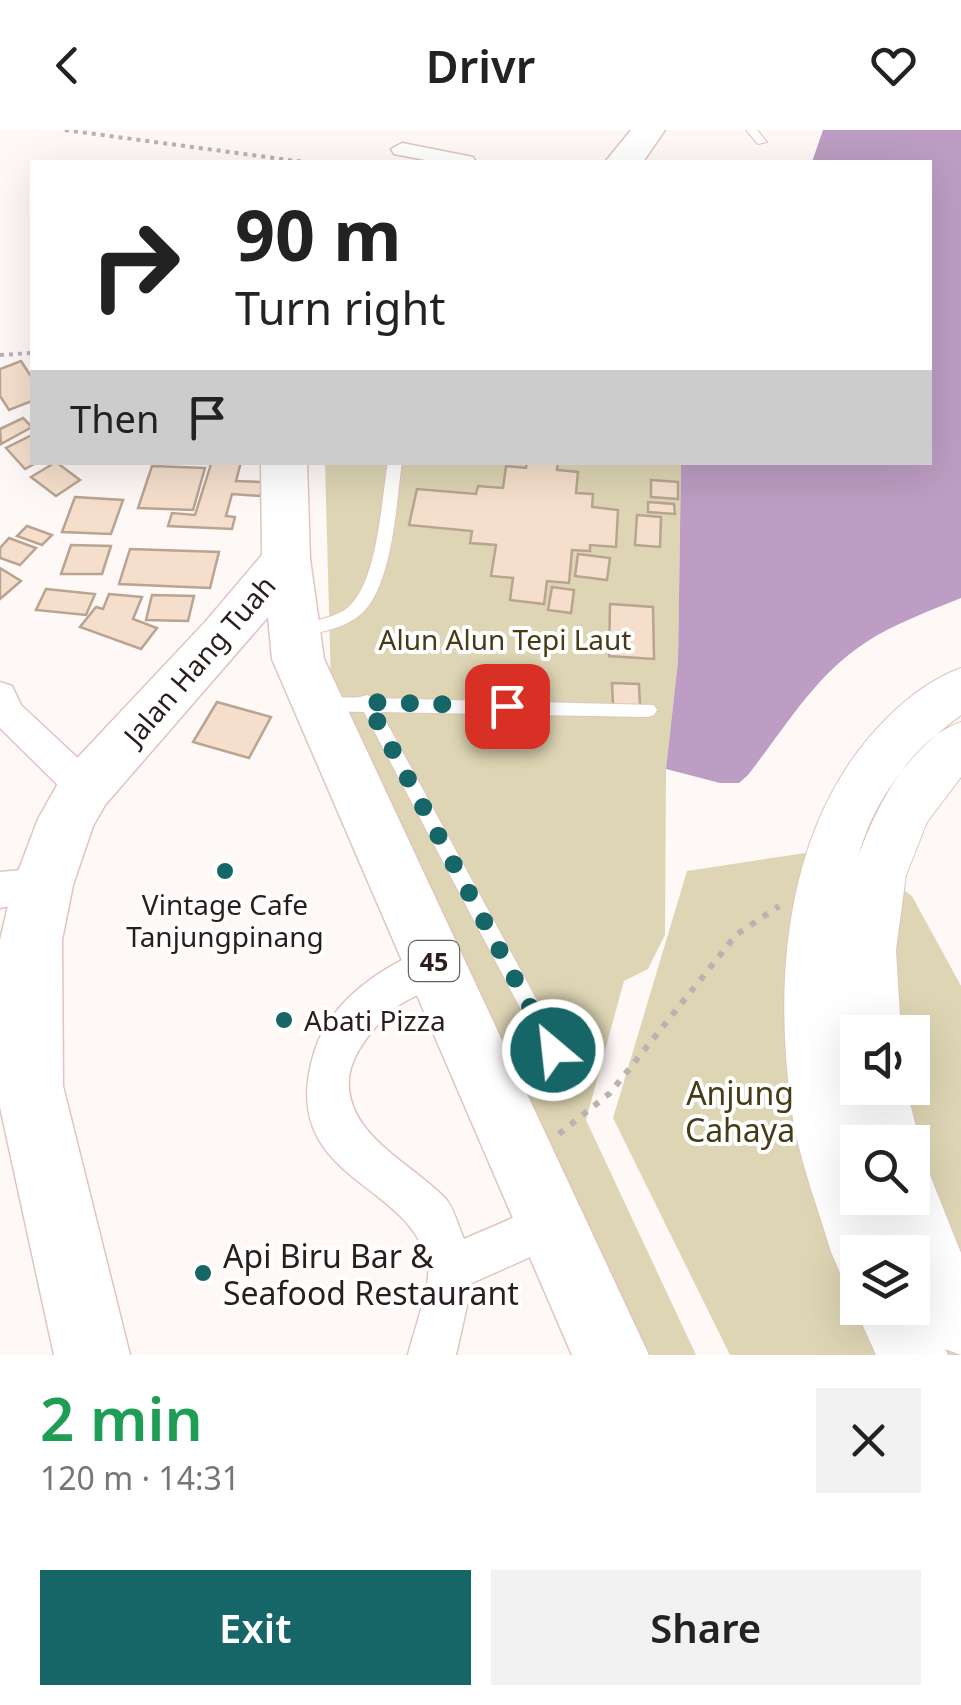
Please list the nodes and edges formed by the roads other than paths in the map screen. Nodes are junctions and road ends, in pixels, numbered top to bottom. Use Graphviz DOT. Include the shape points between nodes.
graph roads {
  1 [pos="648,130"];
  2 [pos="751,130"];
  3 [pos="762,142"];
  4 [pos="402,148"];
  5 [pos="456,160"];
  6 [pos="624,160"];
  7 [pos="284,465"];
  8 [pos="394,465"];
  9 [pos="286,560"];
  10 [pos="224,635"];
  11 [pos="320,674"];
  12 [pos="961,688"];
  13 [pos="0,696"];
  14 [pos="648,710"];
  15 [pos="961,743"];
  16 [pos="85,788"];
  17 [pos="18,914"];
  18 [pos="435,964"];
  19 [pos="869,1015"];
  20 [pos="553,1050"];
  21 [pos="912,1215"];
  22 [pos="552,1224"];
  23 [pos="859,1235"];
  24 [pos="452,1268"];
  25 [pos="961,1320"];
  26 [pos="898,1325"];
  27 [pos="92,1355"];
  28 [pos="432,1355"];
  29 [pos="611,1355"];
  30 [pos="913,1355"];
  1 -- 6 [label="highway"];
  2 -- 3 [label="lane"];
  4 -- 5 [label="street"];
  7 -- 9 [label="highway, 45"];
  8 -- 11 [label="lane" via="374,574 360,606 342,618"];
  9 -- 10 [label="highway, Jalan Hang Tuah"];
  9 -- 11 [label="highway, Jalan Hang Tuah / 45"];
  10 -- 11 [label="highway" via="248,639"];
  10 -- 16 [label="highway, Jalan Hang Tuah"];
  11 -- 14 [label="lane"];
  11 -- 18 [label="highway, Jalan Hang Tuah / 45"];
  11 -- 20 [label="lane"];
  12 -- 23 [label="street" via="891,744 872,768 854,794 822,876 814,991 823,1112"];
  13 -- 16 [label="street" via="9,715"];
  15 -- 19 [label="street" via="931,770 899,816 872,893"];
  16 -- 17 [label="highway, Jalan Hang Tuah"];
  17 -- 27 [label="highway, Jalan Hang Tuah" via="29,1086"];
  18 -- 22 [label="highway, Jalan Hang Tuah / 45"];
  18 -- 24 [label="street" via="380,995 338,1042 328,1077 330,1117 350,1146 432,1217"];
  21 -- 25 [label="street"];
  22 -- 24 [label="street"];
  22 -- 29 [label="highway, Jalan Hang Tuah / 45"];
  24 -- 28 [label="street"];
  26 -- 30 [label="street"];
}
